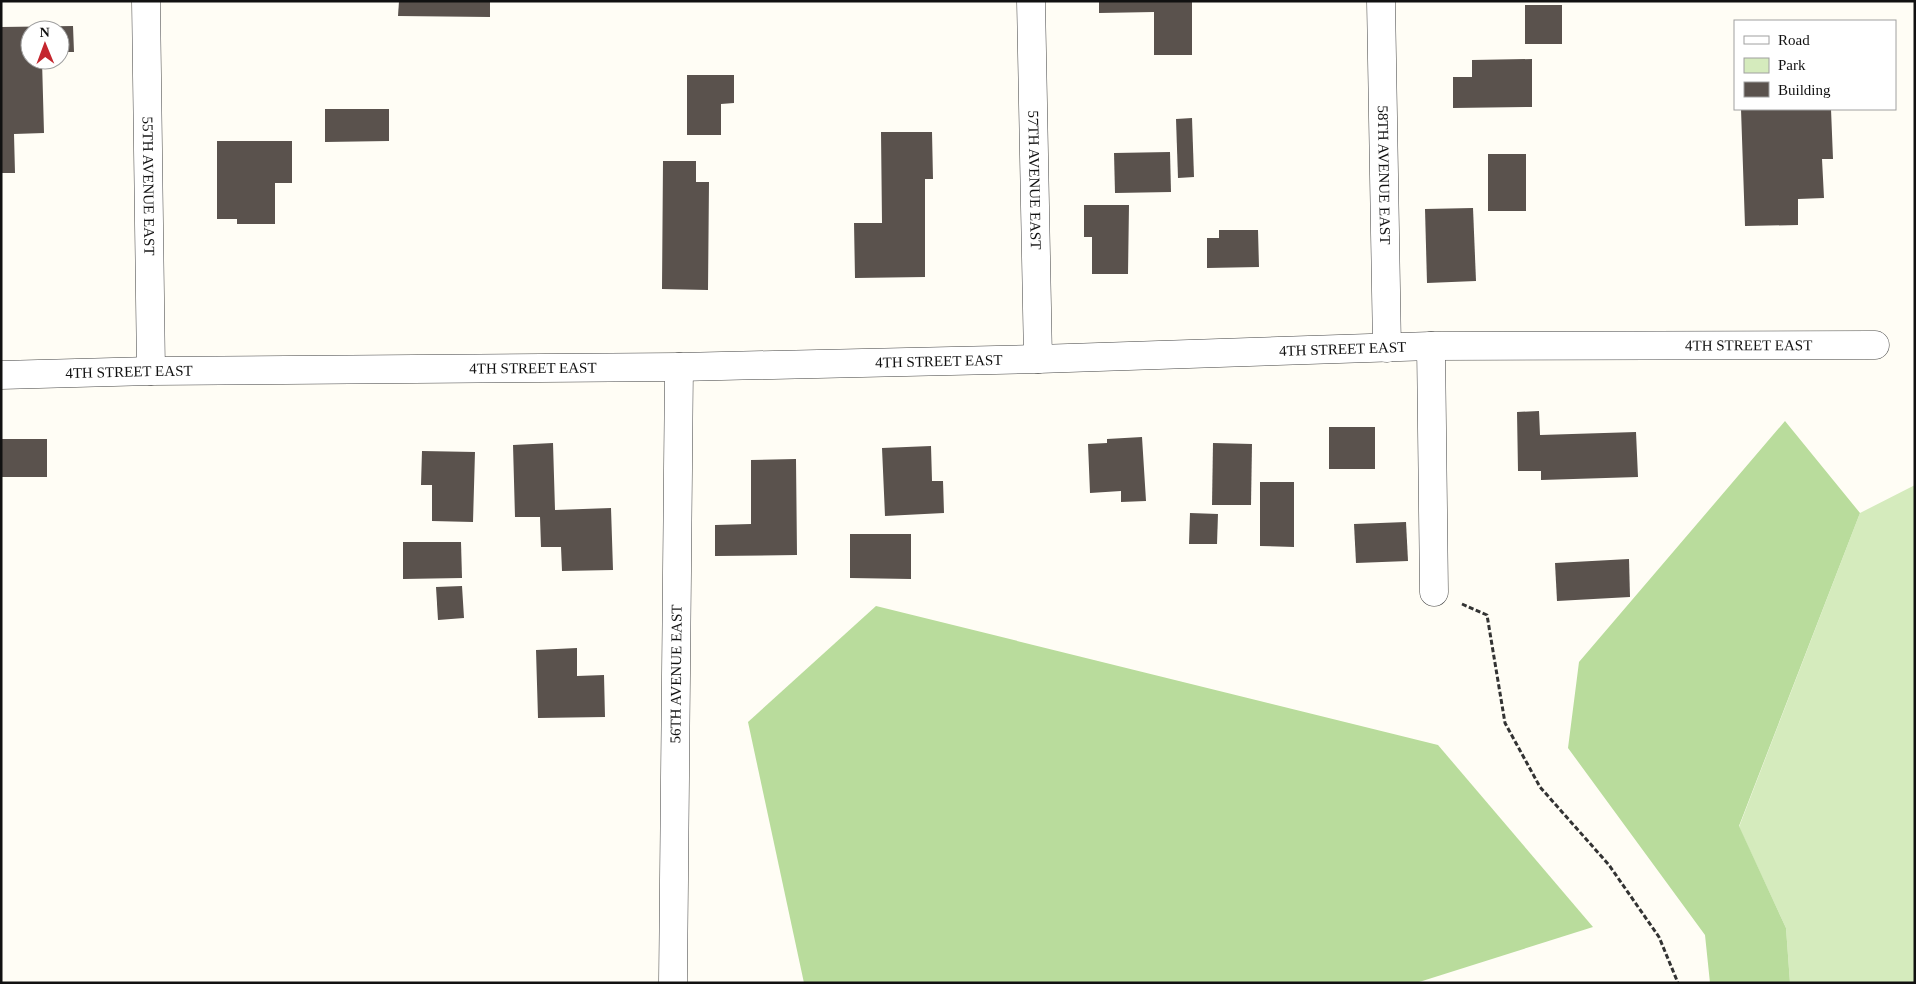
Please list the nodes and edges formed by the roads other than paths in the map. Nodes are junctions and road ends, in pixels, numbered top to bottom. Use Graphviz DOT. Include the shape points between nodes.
graph roads {
  1 [pos="146,1"];
  2 [pos="1031,1"];
  3 [pos="1381,1"];
  4 [pos="1875,345"];
  5 [pos="1431,346"];
  6 [pos="1387,348"];
  7 [pos="1038,359"];
  8 [pos="679,367"];
  9 [pos="152,371"];
  10 [pos="1,375"];
  11 [pos="1434,592"];
  12 [pos="673,983"];
  1 -- 9 [label="street, 55TH AVENUE EAST"];
  2 -- 7 [label="street, 57TH AVENUE EAST"];
  3 -- 6 [label="street, 58TH AVENUE EAST"];
  4 -- 5 [label="street, 4TH STREET EAST"];
  5 -- 6 [label="street, 4TH STREET EAST"];
  5 -- 11 [label="street"];
  6 -- 7 [label="street, 4TH STREET EAST"];
  7 -- 8 [label="street, 4TH STREET EAST"];
  8 -- 9 [label="street, 4TH STREET EAST"];
  8 -- 12 [label="street, 56TH AVENUE EAST"];
  9 -- 10 [label="street, 4TH STREET EAST"];
}
